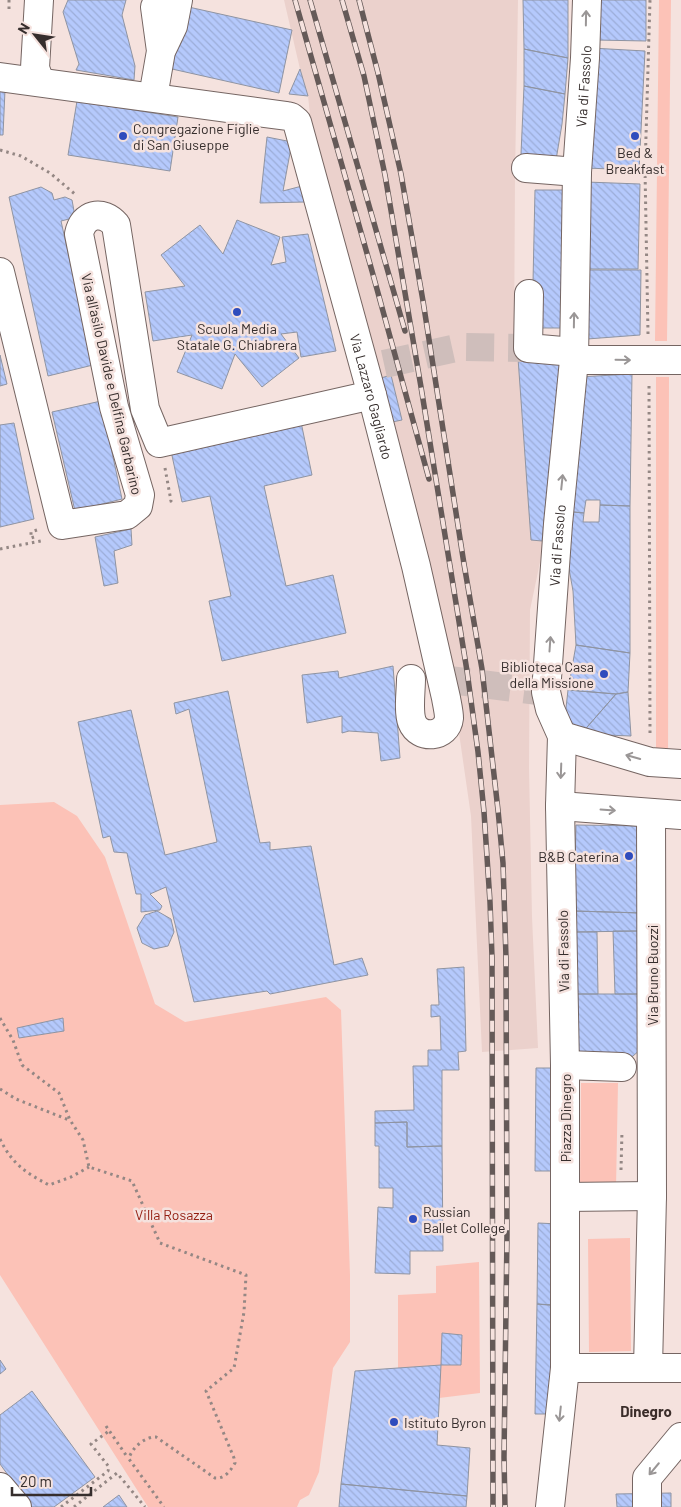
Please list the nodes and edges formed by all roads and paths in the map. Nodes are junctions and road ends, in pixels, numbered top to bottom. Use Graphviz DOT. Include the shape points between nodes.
graph roads {
  1 [pos="40,0"];
  2 [pos="587,0"];
  3 [pos="167,3"];
  4 [pos="0,77"];
  5 [pos="40,82"];
  6 [pos="152,97"];
  7 [pos="0,150"];
  8 [pos="526,168"];
  9 [pos="577,172"];
  10 [pos="87,218"];
  11 [pos="0,272"];
  12 [pos="530,294"];
  13 [pos="574,356"];
  14 [pos="681,360"];
  15 [pos="374,376"];
  16 [pos="50,533"];
  17 [pos="0,549"];
  18 [pos="412,679"];
  19 [pos="562,736"];
  20 [pos="681,764"];
  21 [pos="560,806"];
  22 [pos="651,813"];
  23 [pos="681,815"];
  24 [pos="0,1018"];
  25 [pos="565,1065"];
  26 [pos="636,1067"];
  27 [pos="0,1089"];
  28 [pos="70,1120"];
  29 [pos="622,1130"];
  30 [pos="0,1139"];
  31 [pos="89,1168"];
  32 [pos="621,1196"];
  33 [pos="652,1196"];
  34 [pos="564,1197"];
  35 [pos="564,1367"];
  36 [pos="648,1368"];
  37 [pos="681,1368"];
  38 [pos="106,1426"];
  39 [pos="109,1430"];
  40 [pos="681,1437"];
  41 [pos="129,1459"];
  42 [pos="0,1487"];
  43 [pos="17,1507"];
  44 [pos="61,1507"];
  45 [pos="74,1507"];
  46 [pos="145,1507"];
  47 [pos="164,1507"];
  48 [pos="550,1507"];
  49 [pos="647,1507"];
  1 -- 5 [label="street" via="35,68"];
  9 -- 2 [label="street, Via di Fassolo, one-way"];
  3 -- 6 [label="street"];
  4 -- 5 [label="street"];
  5 -- 6 [label="street"];
  6 -- 15 [label="street, Via Lazzaro Gagliardo" via="294,118"];
  7 -- 10 [label="path" via="21,156 50,173 79,197"];
  8 -- 9 [label="street"];
  13 -- 9 [label="street, Via di Fassolo, one-way"];
  10 -- 15 [label="street, Via all'asilo Davide e Delfina Garbarino" via="103,216 116,225 145,409 160,444"];
  10 -- 16 [label="street, Via all'asilo Davide e Delfina Garbarino" via="79,234 114,407 140,496 138,506 127,515"];
  11 -- 16 [label="street"];
  12 -- 13 [label="street" via="528,348"];
  13 -- 14 [label="street, one-way"];
  19 -- 13 [label="street, Via di Fassolo, one-way" via="546,692"];
  15 -- 18 [label="street, Via Lazzaro Gagliardo" via="449,718 439,732 423,733 412,721"];
  16 -- 16 [label="path" via="31,538 31,532"];
  16 -- 17 [label="path"];
  20 -- 19 [label="street, one-way" via="650,762"];
  19 -- 21 [label="street, Via di Fassolo, one-way"];
  21 -- 22 [label="street, one-way"];
  21 -- 25 [label="street, Via di Fassolo"];
  22 -- 23 [label="street"];
  22 -- 26 [label="street, Via Bruno Buozzi"];
  24 -- 28 [label="path" via="22,1065 59,1093"];
  25 -- 26 [label="street, Piazza Dinegro"];
  25 -- 34 [label="street, Piazza Dinegro"];
  26 -- 33 [label="street, Via Bruno Buozzi" via="652,1138"];
  27 -- 28 [label="path" via="16,1100"];
  28 -- 31 [label="path" via="84,1140"];
  29 -- 32 [label="path"];
  30 -- 31 [label="path" via="6,1153 22,1170 49,1185"];
  31 -- 41 [label="path" via="132,1181 160,1243 246,1276 244,1312 234,1368 206,1391 234,1458 232,1468 220,1479 215,1478 153,1436 134,1450"];
  32 -- 33 [label="street"];
  32 -- 34 [label="street"];
  33 -- 36 [label="street"];
  34 -- 35 [label="street, Piazza Dinegro"];
  35 -- 36 [label="street"];
  35 -- 48 [label="street, Piazza Dinegro, one-way"];
  36 -- 37 [label="street"];
  38 -- 39 [label="path"];
  39 -- 41 [label="path"];
  39 -- 44 [label="path" via="91,1444 109,1467 108,1471"];
  40 -- 49 [label="street, one-way" via="647,1478"];
  41 -- 47 [label="path"];
  42 -- 43 [label="street"];
  45 -- 46 [label="path" via="117,1473"];
}
